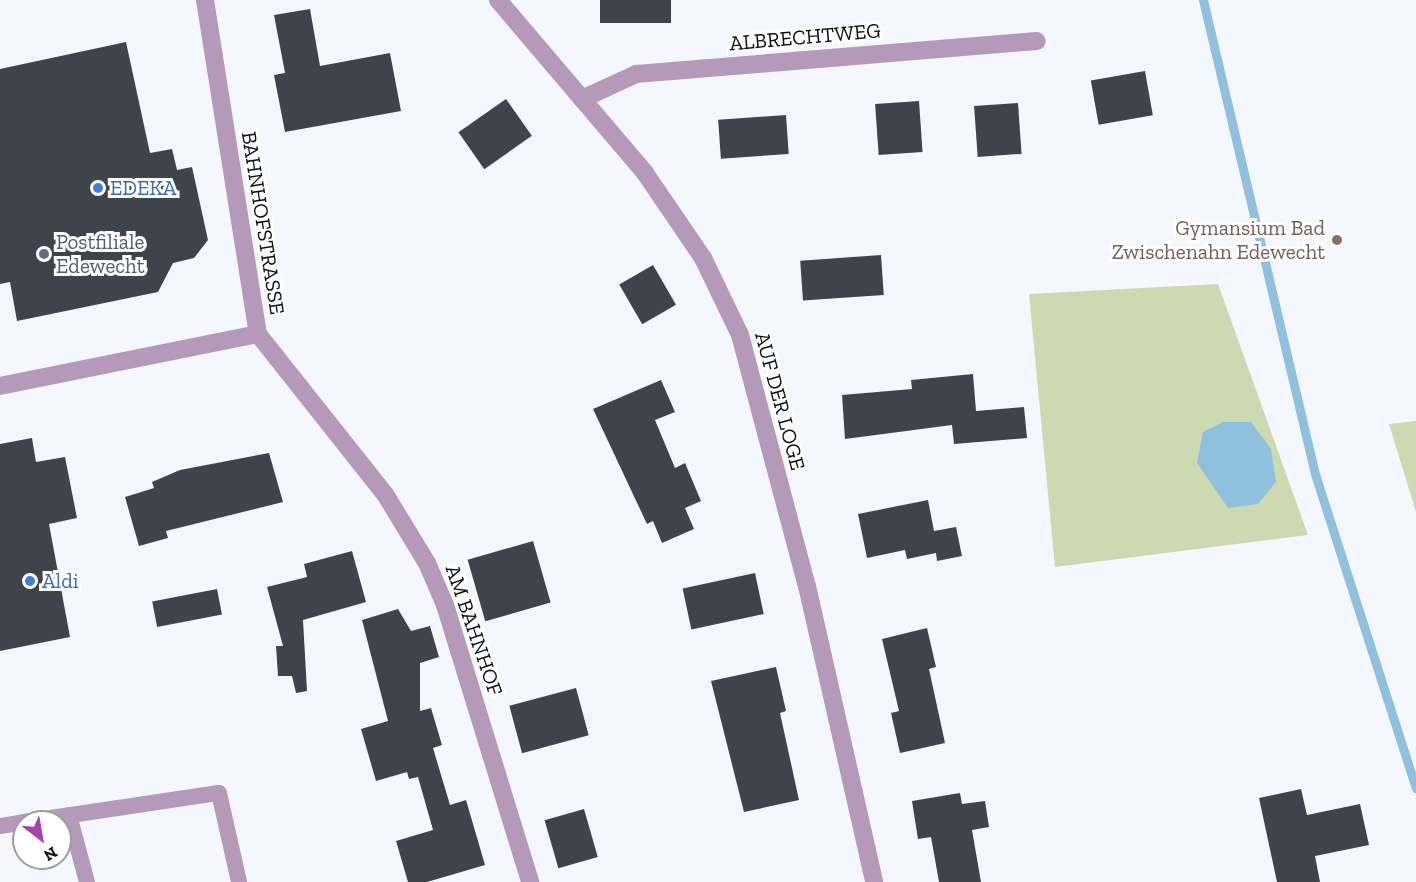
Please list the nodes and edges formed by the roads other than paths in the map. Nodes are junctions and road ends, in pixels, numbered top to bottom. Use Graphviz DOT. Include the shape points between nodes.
graph roads {
  1 [pos="205,0"];
  2 [pos="498,0"];
  3 [pos="1037,41"];
  4 [pos="582,99"];
  5 [pos="258,334"];
  6 [pos="0,386"];
  7 [pos="72,815"];
  8 [pos="72,826"];
  9 [pos="87,882"];
  10 [pos="239,882"];
  11 [pos="530,882"];
  12 [pos="874,882"];
  1 -- 5 [label="street, BAHNHOFSTRASSE"];
  2 -- 4 [label="street, AUF DER LOGE"];
  3 -- 4 [label="street, ALBRECHTWEG" via="636,74"];
  4 -- 12 [label="street, AUF DER LOGE" via="645,173 696,249 740,335 807,586"];
  5 -- 6 [label="street, BAHNHOFSTRASSE"];
  5 -- 11 [label="street, AM BAHNHOF" via="385,494 427,563 445,605"];
  7 -- 10 [label="lane" via="219,793"];
  8 -- 9 [label="lane"];
}
